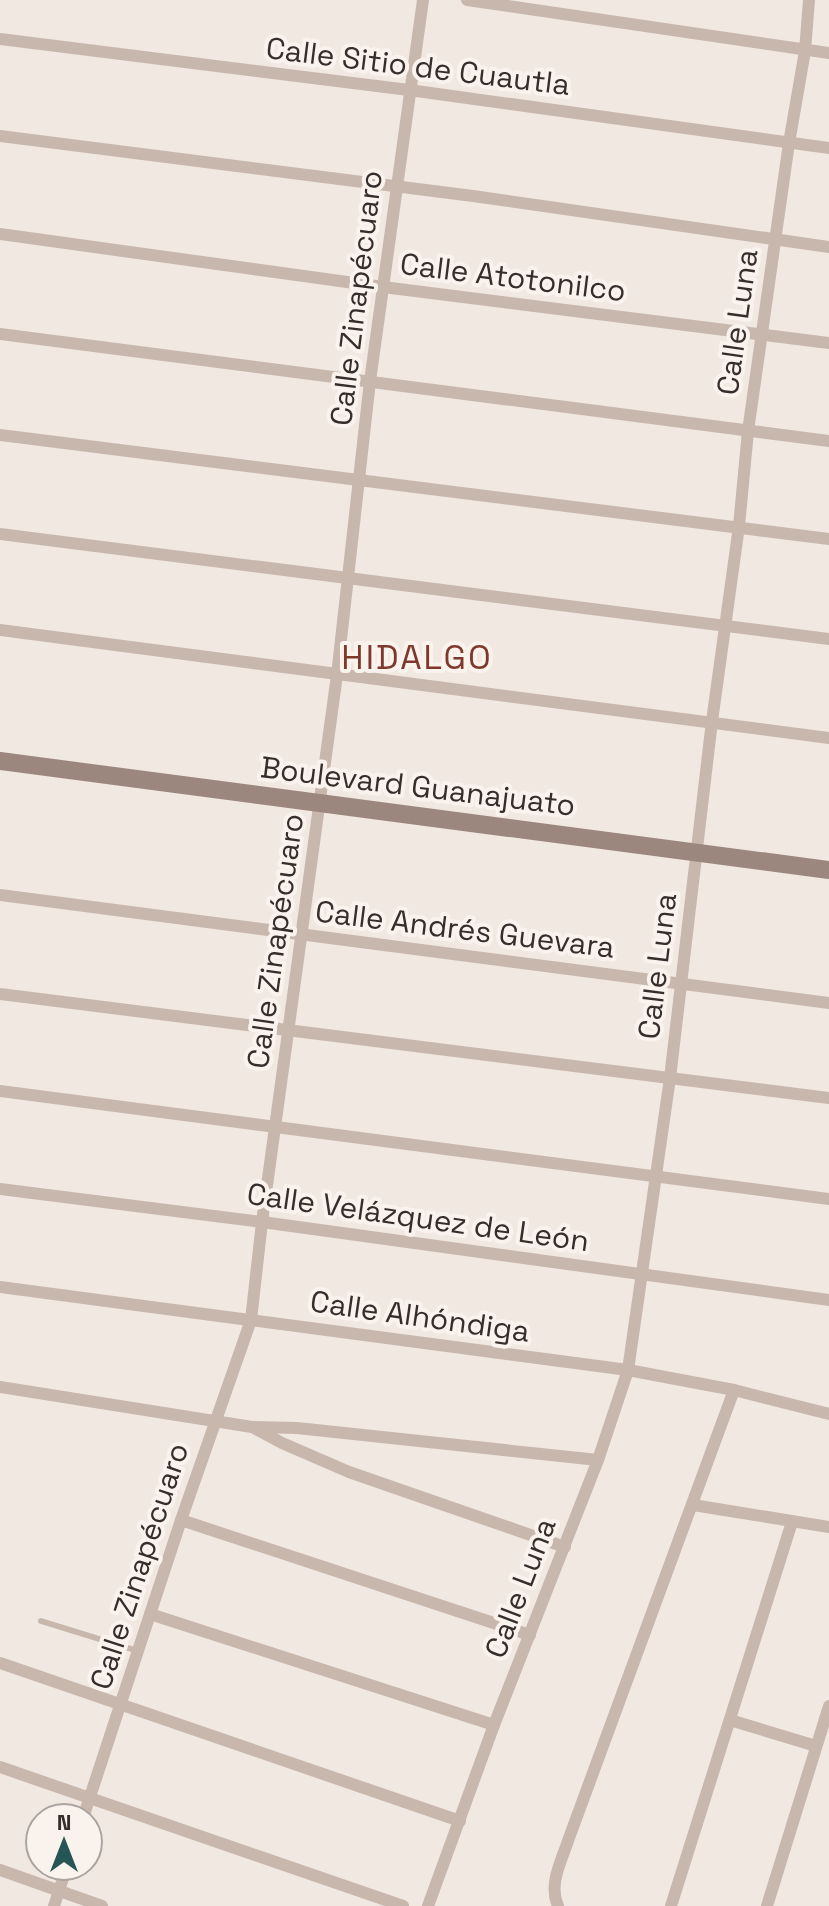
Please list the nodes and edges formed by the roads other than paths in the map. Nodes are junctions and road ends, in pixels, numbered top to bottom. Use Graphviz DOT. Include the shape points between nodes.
graph roads {
  1 [pos="423,0"];
  2 [pos="467,0"];
  3 [pos="809,0"];
  4 [pos="0,39"];
  5 [pos="805,51"];
  6 [pos="829,53"];
  7 [pos="409,90"];
  8 [pos="0,136"];
  9 [pos="789,143"];
  10 [pos="829,148"];
  11 [pos="397,186"];
  12 [pos="0,234"];
  13 [pos="774,240"];
  14 [pos="829,247"];
  15 [pos="383,287"];
  16 [pos="0,334"];
  17 [pos="762,334"];
  18 [pos="829,343"];
  19 [pos="370,381"];
  20 [pos="748,431"];
  21 [pos="0,435"];
  22 [pos="829,441"];
  23 [pos="360,481"];
  24 [pos="739,526"];
  25 [pos="0,534"];
  26 [pos="829,539"];
  27 [pos="348,578"];
  28 [pos="725,626"];
  29 [pos="0,630"];
  30 [pos="829,639"];
  31 [pos="337,675"];
  32 [pos="712,721"];
  33 [pos="829,738"];
  34 [pos="0,761"];
  35 [pos="320,801"];
  36 [pos="698,851"];
  37 [pos="829,870"];
  38 [pos="0,895"];
  39 [pos="302,934"];
  40 [pos="681,982"];
  41 [pos="0,994"];
  42 [pos="829,1003"];
  43 [pos="288,1030"];
  44 [pos="670,1078"];
  45 [pos="0,1091"];
  46 [pos="829,1098"];
  47 [pos="276,1126"];
  48 [pos="657,1176"];
  49 [pos="0,1189"];
  50 [pos="829,1199"];
  51 [pos="262,1222"];
  52 [pos="643,1274"];
  53 [pos="0,1287"];
  54 [pos="829,1300"];
  55 [pos="251,1320"];
  56 [pos="628,1370"];
  57 [pos="0,1387"];
  58 [pos="734,1390"];
  59 [pos="829,1414"];
  60 [pos="216,1419"];
  61 [pos="252,1427"];
  62 [pos="598,1460"];
  63 [pos="693,1505"];
  64 [pos="181,1520"];
  65 [pos="792,1522"];
  66 [pos="829,1527"];
  67 [pos="565,1547"];
  68 [pos="150,1614"];
  69 [pos="41,1621"];
  70 [pos="530,1635"];
  71 [pos="138,1651"];
  72 [pos="0,1663"];
  73 [pos="121,1703"];
  74 [pos="829,1706"];
  75 [pos="730,1720"];
  76 [pos="494,1725"];
  77 [pos="826,1726"];
  78 [pos="816,1746"];
  79 [pos="0,1767"];
  80 [pos="90,1796"];
  81 [pos="88,1802"];
  82 [pos="460,1821"];
  83 [pos="0,1870"];
  84 [pos="62,1882"];
  85 [pos="59,1891"];
  86 [pos="54,1906"];
  87 [pos="102,1906"];
  88 [pos="403,1906"];
  89 [pos="428,1906"];
  90 [pos="558,1906"];
  91 [pos="671,1906"];
  92 [pos="767,1906"];
  1 -- 7 [label="street, Calle Zinapécuaro"];
  2 -- 5 [label="street"];
  3 -- 5 [label="street, Calle Luna"];
  4 -- 7 [label="street, Calle Sitio de Cuautla"];
  5 -- 6 [label="street"];
  5 -- 9 [label="street, Calle Luna"];
  7 -- 9 [label="street, Calle Sitio de Cuautla"];
  7 -- 11 [label="street, Calle Zinapécuaro"];
  8 -- 11 [label="street"];
  9 -- 10 [label="street, Calle Sitio de Cuautla"];
  9 -- 13 [label="street, Calle Luna"];
  11 -- 13 [label="street"];
  11 -- 15 [label="street, Calle Zinapécuaro"];
  12 -- 15 [label="street, Calle Atotonilco"];
  13 -- 14 [label="street"];
  13 -- 17 [label="street, Calle Luna"];
  15 -- 17 [label="street, Calle Atotonilco"];
  15 -- 19 [label="street, Calle Zinapécuaro"];
  16 -- 19 [label="street"];
  17 -- 18 [label="street, Calle Atotonilco"];
  17 -- 20 [label="street, Calle Luna"];
  19 -- 20 [label="street"];
  19 -- 23 [label="street, Calle Zinapécuaro"];
  20 -- 22 [label="street"];
  20 -- 24 [label="street, Calle Luna"];
  21 -- 23 [label="street"];
  23 -- 24 [label="street"];
  23 -- 27 [label="street, Calle Zinapécuaro"];
  24 -- 26 [label="street"];
  24 -- 28 [label="street, Calle Luna"];
  25 -- 27 [label="street"];
  27 -- 28 [label="street"];
  27 -- 31 [label="street, Calle Zinapécuaro"];
  28 -- 30 [label="street"];
  28 -- 32 [label="street, Calle Luna"];
  29 -- 31 [label="street"];
  31 -- 32 [label="street"];
  31 -- 35 [label="street, Calle Zinapécuaro"];
  32 -- 33 [label="street"];
  32 -- 36 [label="street, Calle Luna"];
  34 -- 35 [label="street, Boulevard Guanajuato"];
  35 -- 36 [label="street, Boulevard Guanajuato"];
  35 -- 39 [label="street, Calle Zinapécuaro"];
  36 -- 37 [label="street, Boulevard Guanajuato"];
  36 -- 40 [label="street, Calle Luna"];
  38 -- 39 [label="street, Calle Andrés Guevara"];
  39 -- 40 [label="street, Calle Andrés Guevara"];
  39 -- 43 [label="street, Calle Zinapécuaro"];
  40 -- 42 [label="street, Calle Andrés Guevara"];
  40 -- 44 [label="street, Calle Luna"];
  41 -- 43 [label="street"];
  43 -- 44 [label="street"];
  43 -- 47 [label="street, Calle Zinapécuaro"];
  44 -- 46 [label="street"];
  44 -- 48 [label="street, Calle Luna"];
  45 -- 47 [label="street"];
  47 -- 48 [label="street"];
  47 -- 51 [label="street, Calle Zinapécuaro"];
  48 -- 50 [label="street"];
  48 -- 52 [label="street, Calle Luna"];
  49 -- 51 [label="street, Calle Velázquez de León"];
  51 -- 52 [label="street, Calle Velázquez de León"];
  51 -- 55 [label="street, Calle Zinapécuaro"];
  52 -- 54 [label="street, Calle Velázquez de León"];
  52 -- 56 [label="street, Calle Luna"];
  53 -- 55 [label="street, Calle Alhóndiga"];
  55 -- 56 [label="street, Calle Alhóndiga"];
  55 -- 60 [label="street, Calle Zinapécuaro"];
  56 -- 58 [label="street, Calle Alhóndiga"];
  56 -- 62 [label="street, Calle Luna"];
  57 -- 60 [label="street"];
  58 -- 59 [label="street, Calle Alhóndiga"];
  58 -- 63 [label="street"];
  60 -- 61 [label="street"];
  60 -- 64 [label="street, Calle Zinapécuaro"];
  61 -- 62 [label="street"];
  61 -- 67 [label="street" via="349,1472"];
  62 -- 67 [label="street, Calle Luna"];
  63 -- 65 [label="street"];
  63 -- 90 [label="street" via="555,1881"];
  64 -- 68 [label="street, Calle Zinapécuaro"];
  64 -- 70 [label="street"];
  65 -- 66 [label="street"];
  65 -- 75 [label="street"];
  67 -- 70 [label="street, Calle Luna"];
  68 -- 71 [label="street, Calle Zinapécuaro"];
  68 -- 76 [label="street"];
  69 -- 71 [label="lane"];
  70 -- 76 [label="street, Calle Luna"];
  71 -- 73 [label="street, Calle Zinapécuaro"];
  72 -- 73 [label="street"];
  73 -- 80 [label="street, Calle Zinapécuaro"];
  73 -- 82 [label="street"];
  74 -- 77 [label="street"];
  75 -- 78 [label="street"];
  75 -- 91 [label="street"];
  76 -- 82 [label="street, Calle Luna"];
  77 -- 78 [label="street"];
  78 -- 92 [label="street"];
  79 -- 80 [label="street"];
  80 -- 81 [label="street, Calle Zinapécuaro"];
  80 -- 88 [label="street"];
  82 -- 89 [label="street, Calle Luna"];
  83 -- 85 [label="street"];
  84 -- 85 [label="street"];
  85 -- 86 [label="street"];
  85 -- 87 [label="street"];
}
